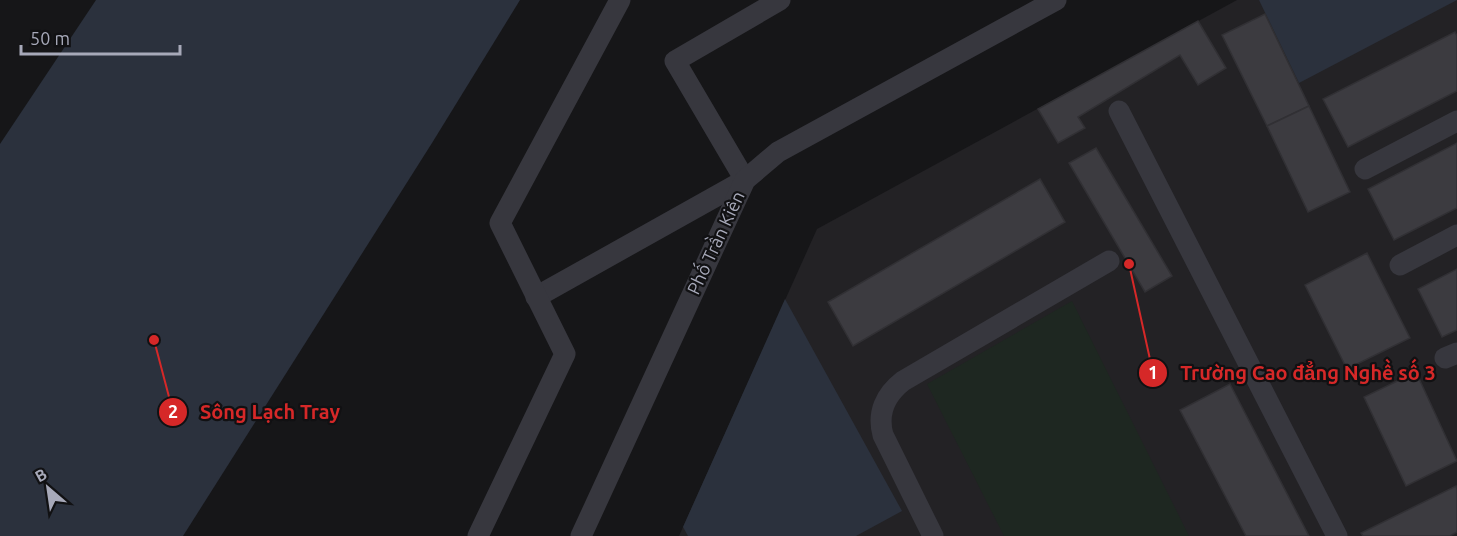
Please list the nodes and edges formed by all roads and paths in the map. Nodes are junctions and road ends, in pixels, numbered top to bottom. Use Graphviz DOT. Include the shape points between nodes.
graph roads {
  1 [pos="620,0"];
  2 [pos="780,0"];
  3 [pos="1056,0"];
  4 [pos="1119,111"];
  5 [pos="1457,122"];
  6 [pos="1365,169"];
  7 [pos="745,180"];
  8 [pos="1457,235"];
  9 [pos="1109,261"];
  10 [pos="1400,265"];
  11 [pos="536,297"];
  12 [pos="478,536"];
  13 [pos="581,536"];
  14 [pos="933,536"];
  15 [pos="1337,536"];
  1 -- 11 [label="street" via="500,223"];
  2 -- 7 [label="street" via="675,61"];
  3 -- 7 [label="street, Phố Trần Kiên" via="778,152"];
  4 -- 15 [label="street"];
  5 -- 6 [label="street"];
  7 -- 11 [label="street"];
  7 -- 13 [label="street, Phố Trần Kiên"];
  8 -- 10 [label="street"];
  9 -- 14 [label="street" via="903,381 888,396 881,416 883,435"];
  11 -- 12 [label="street" via="565,354"];
}
